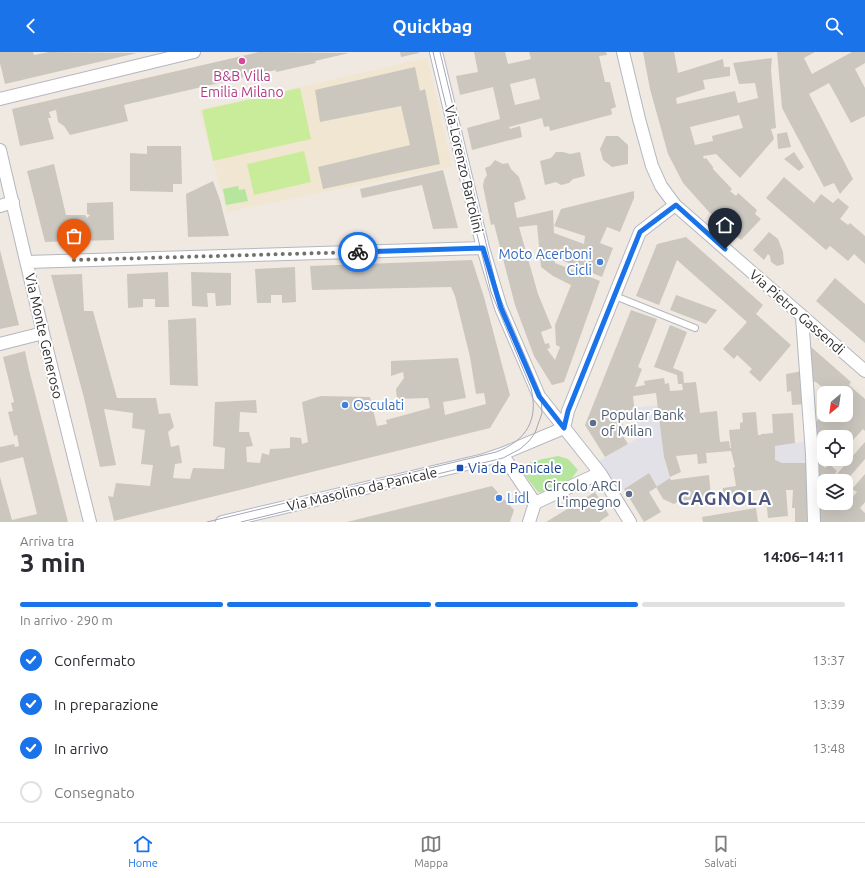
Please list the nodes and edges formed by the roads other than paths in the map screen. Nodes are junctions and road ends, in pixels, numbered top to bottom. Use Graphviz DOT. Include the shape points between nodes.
graph roads {
  1 [pos="194,52"];
  2 [pos="436,52"];
  3 [pos="623,52"];
  4 [pos="0,99"];
  5 [pos="0,150"];
  6 [pos="13,202"];
  7 [pos="676,205"];
  8 [pos="0,206"];
  9 [pos="483,248"];
  10 [pos="27,262"];
  11 [pos="615,296"];
  12 [pos="802,317"];
  13 [pos="695,328"];
  14 [pos="43,333"];
  15 [pos="0,344"];
  16 [pos="865,371"];
  17 [pos="564,428"];
  18 [pos="502,454"];
  19 [pos="600,473"];
  20 [pos="535,503"];
  21 [pos="90,522"];
  22 [pos="222,522"];
  23 [pos="529,522"];
  24 [pos="630,522"];
  25 [pos="814,522"];
  1 -- 4 [label="street"];
  2 -- 9 [label="street, Via Lorenzo Bartolini"];
  3 -- 7 [label="street, Via Pietro Gassendi" via="652,166 661,186"];
  5 -- 6 [label="street, Via Monte Generoso"];
  6 -- 8 [label="street"];
  6 -- 10 [label="street, Via Monte Generoso"];
  7 -- 11 [label="street" via="640,232"];
  7 -- 12 [label="street, Via Pietro Gassendi"];
  9 -- 10 [label="street"];
  9 -- 17 [label="street, Via Lorenzo Bartolini" via="501,308 539,396"];
  10 -- 14 [label="street, Via Monte Generoso"];
  11 -- 13 [label="lane"];
  11 -- 17 [label="street" via="568,411"];
  12 -- 16 [label="street, Via Pietro Gassendi"];
  12 -- 25 [label="street"];
  14 -- 15 [label="street"];
  14 -- 21 [label="street, Via Monte Generoso"];
  17 -- 18 [label="street, Via Masolino da Panicale"];
  17 -- 19 [label="street, Via Lorenzo Bartolini"];
  18 -- 20 [label="street"];
  18 -- 22 [label="street, Via Masolino da Panicale"];
  19 -- 20 [label="street"];
  19 -- 24 [label="street, Via Lorenzo Bartolini"];
  20 -- 23 [label="street"];
}
